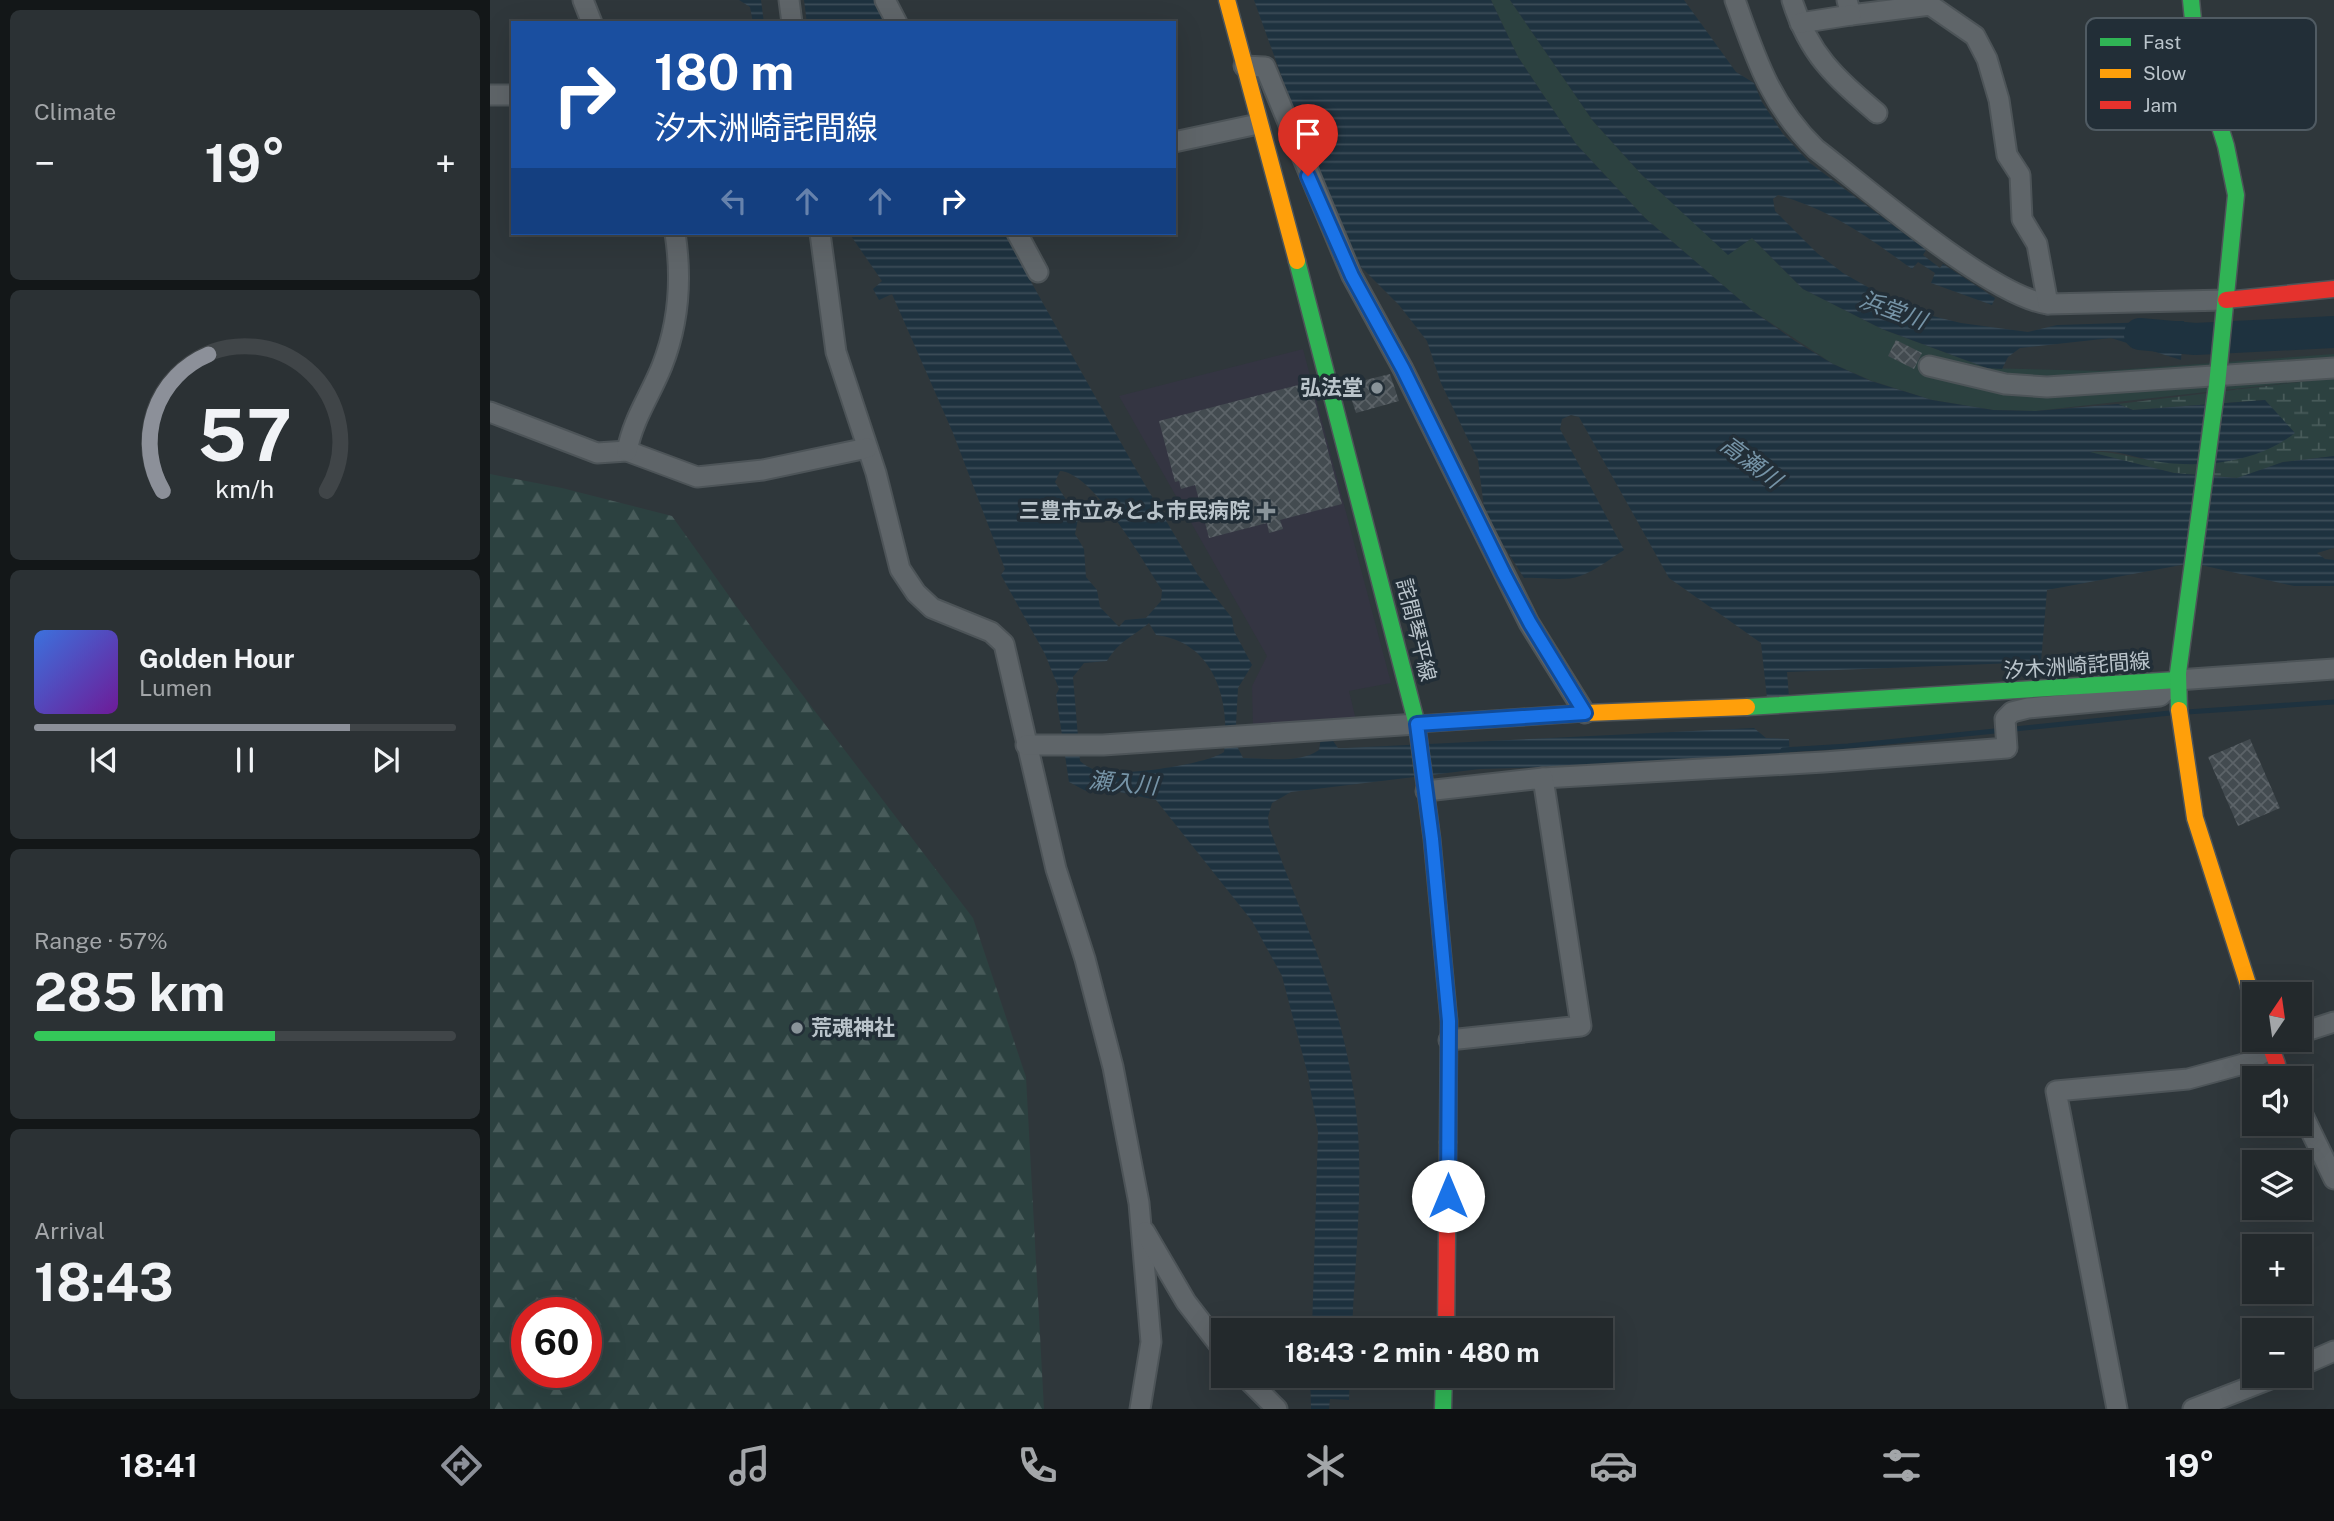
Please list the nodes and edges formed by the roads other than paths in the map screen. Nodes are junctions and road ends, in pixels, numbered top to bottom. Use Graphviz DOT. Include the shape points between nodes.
graph roads {
  1 [pos="583,0"];
  2 [pos="789,0"];
  3 [pos="885,0"];
  4 [pos="1227,0"];
  5 [pos="1735,0"];
  6 [pos="1792,0"];
  7 [pos="2191,0"];
  8 [pos="1930,3"];
  9 [pos="1849,8"];
  10 [pos="2193,18"];
  11 [pos="591,21"];
  12 [pos="792,21"];
  13 [pos="896,21"];
  14 [pos="1800,23"];
  15 [pos="1244,66"];
  16 [pos="490,94"];
  17 [pos="511,94"];
  18 [pos="1877,113"];
  19 [pos="1258,124"];
  20 [pos="2220,130"];
  21 [pos="1176,142"];
  22 [pos="675,235"];
  23 [pos="820,235"];
  24 [pos="1018,235"];
  25 [pos="1038,272"];
  26 [pos="2334,289"];
  27 [pos="2226,300"];
  28 [pos="2048,304"];
  29 [pos="1929,366"];
  30 [pos="2334,369"];
  31 [pos="2217,374"];
  32 [pos="490,412"];
  33 [pos="867,448"];
  34 [pos="627,451"];
  35 [pos="2334,669"];
  36 [pos="2177,684"];
  37 [pos="1585,713"];
  38 [pos="1417,729"];
  39 [pos="1026,745"];
  40 [pos="1543,778"];
  41 [pos="1425,785"];
  42 [pos="2247,982"];
  43 [pos="2334,1022"];
  44 [pos="2312,1029"];
  45 [pos="1449,1040"];
  46 [pos="2277,1054"];
  47 [pos="2312,1134"];
  48 [pos="2334,1179"];
  49 [pos="1143,1228"];
  50 [pos="1446,1318"];
  51 [pos="1211,1334"];
  52 [pos="2334,1350"];
  53 [pos="2312,1360"];
  54 [pos="1256,1388"];
  55 [pos="1444,1388"];
  56 [pos="2247,1388"];
  57 [pos="1140,1409"];
  58 [pos="1277,1409"];
  59 [pos="1443,1409"];
  60 [pos="2117,1409"];
  61 [pos="2193,1409"];
  1 -- 11 [label="street"];
  2 -- 12 [label="street"];
  3 -- 13 [label="street"];
  4 -- 15 [label="main road, 詫間琴平線"];
  5 -- 28 [label="street" via="1762,75 1791,125 1816,149 1989,279"];
  6 -- 14 [label="street"];
  7 -- 10 [label="main road, 汐木洲崎詫間線"];
  8 -- 9 [label="street"];
  8 -- 28 [label="street" via="1975,36 1987,60 1999,100 2007,155 2020,175 2022,219 2037,244"];
  9 -- 14 [label="street"];
  14 -- 18 [label="street" via="1828,71"];
  15 -- 19 [label="main road, 詫間琴平線"];
  15 -- 37 [label="street" via="1265,67 1352,276 1530,623"];
  16 -- 17 [label="street"];
  19 -- 21 [label="street"];
  19 -- 38 [label="main road, 詫間琴平線" via="1377,561"];
  20 -- 27 [label="main road, 汐木洲崎詫間線" via="2233,169 2234,232"];
  22 -- 34 [label="street" via="679,302 662,366 642,405"];
  23 -- 33 [label="street" via="836,352"];
  24 -- 25 [label="street"];
  26 -- 27 [label="main road"];
  27 -- 28 [label="street"];
  27 -- 31 [label="main road, 汐木洲崎詫間線"];
  29 -- 31 [label="street" via="2006,384 2047,387"];
  30 -- 31 [label="street"];
  31 -- 36 [label="main road, 汐木洲崎詫間線"];
  32 -- 34 [label="street" via="597,453"];
  33 -- 34 [label="street" via="762,470 696,477"];
  33 -- 39 [label="street" via="900,569 916,593 932,608 991,632 1004,644"];
  35 -- 36 [label="street"];
  36 -- 37 [label="main road, 汐木洲崎詫間線"];
  36 -- 40 [label="street" via="2160,696 2012,712 2005,719 2007,748"];
  36 -- 42 [label="main road" via="2178,722 2195,818"];
  37 -- 38 [label="main road, 汐木洲崎詫間線"];
  38 -- 39 [label="street"];
  38 -- 41 [label="main road, 詫間琴平線"];
  39 -- 49 [label="street" via="1113,1067"];
  40 -- 41 [label="street"];
  40 -- 45 [label="street" via="1581,1026"];
  41 -- 45 [label="main road, 詫間琴平線"];
  43 -- 44 [label="street"];
  45 -- 50 [label="main road, 詫間琴平線"];
  46 -- 60 [label="street" via="2188,1079 2056,1091"];
  47 -- 48 [label="street"];
  49 -- 51 [label="street" via="1186,1302"];
  49 -- 57 [label="street" via="1151,1342"];
  52 -- 53 [label="street"];
  54 -- 58 [label="street"];
  55 -- 59 [label="main road"];
  56 -- 61 [label="street"];
}
